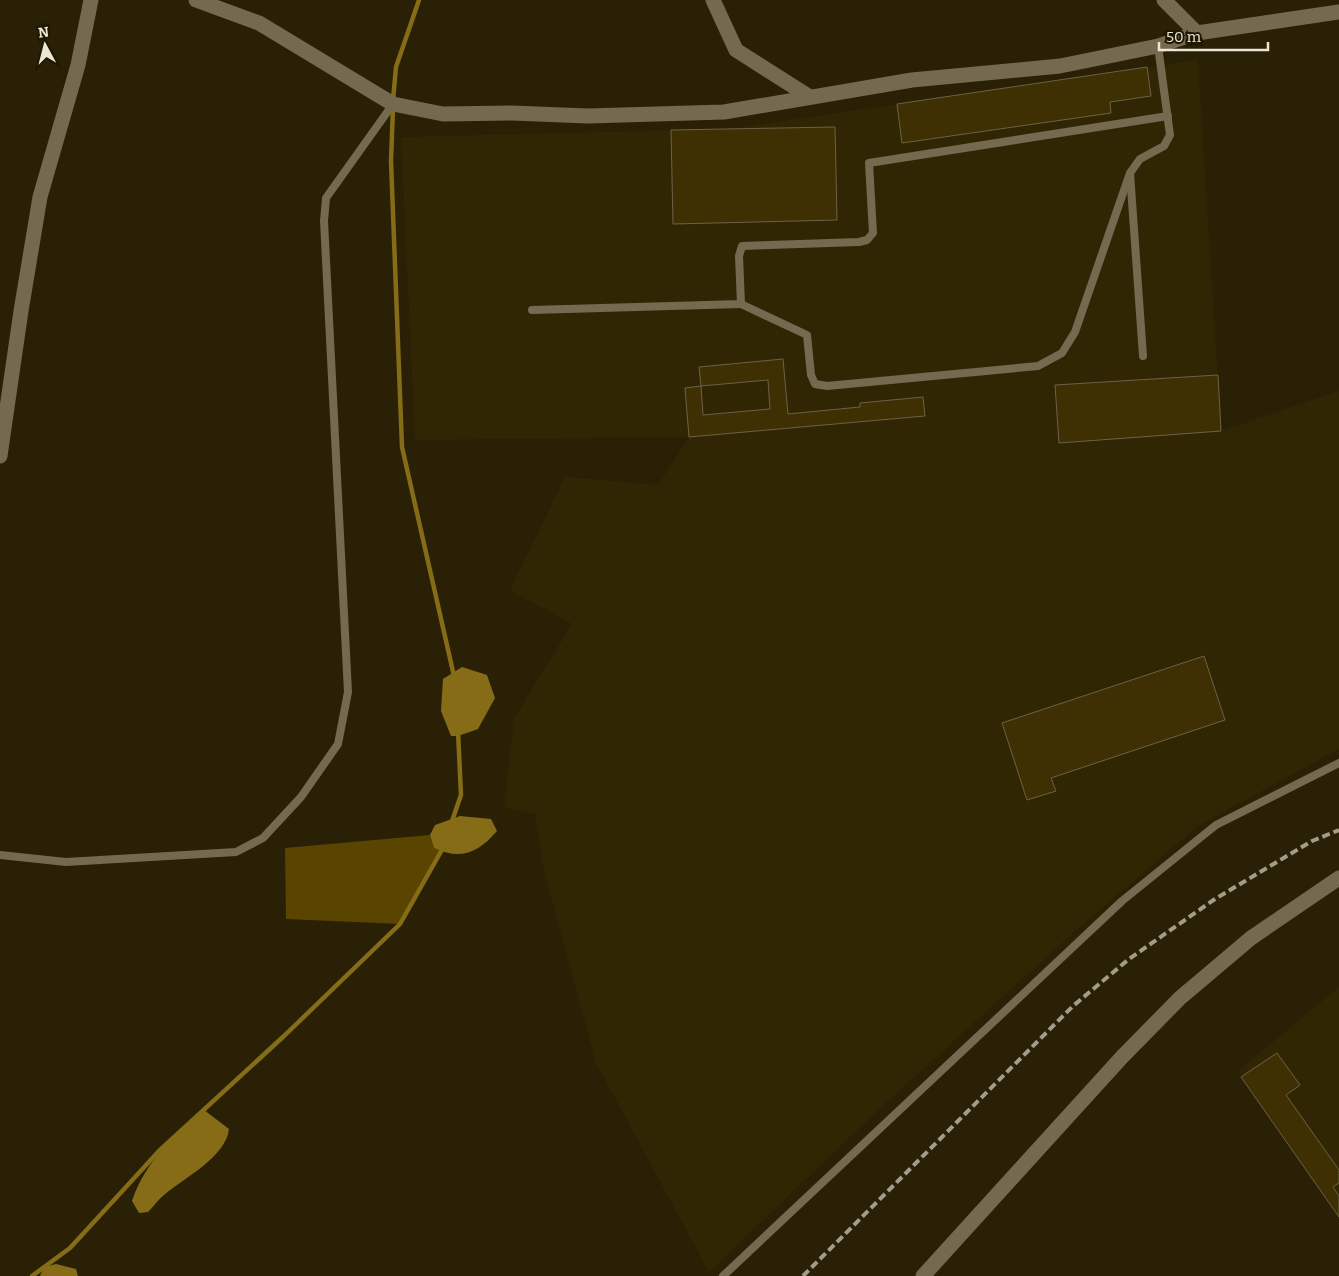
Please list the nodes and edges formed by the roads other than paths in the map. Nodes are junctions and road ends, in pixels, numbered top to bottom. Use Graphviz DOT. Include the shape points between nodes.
graph roads {
  1 [pos="91,0"];
  2 [pos="196,0"];
  3 [pos="713,0"];
  4 [pos="1164,0"];
  5 [pos="1339,12"];
  6 [pos="1197,33"];
  7 [pos="1158,46"];
  8 [pos="810,97"];
  9 [pos="393,104"];
  10 [pos="1168,116"];
  11 [pos="1130,173"];
  12 [pos="741,304"];
  13 [pos="532,310"];
  14 [pos="1143,356"];
  15 [pos="10,388"];
  16 [pos="0,410"];
  17 [pos="0,456"];
  18 [pos="1339,763"];
  19 [pos="0,855"];
  20 [pos="1339,878"];
  21 [pos="723,1276"];
  22 [pos="923,1276"];
  1 -- 15 [label="street" via="78,65 40,197"];
  2 -- 9 [label="street" via="259,22"];
  3 -- 8 [label="street" via="736,50"];
  4 -- 6 [label="street"];
  5 -- 6 [label="street"];
  6 -- 7 [label="street"];
  7 -- 8 [label="street" via="1060,66 912,80"];
  7 -- 10 [label="lane"];
  8 -- 9 [label="street" via="724,112 606,116 443,114"];
  9 -- 19 [label="lane" via="326,198 324,213 348,692 338,744 301,797 263,838 236,852 66,862"];
  10 -- 11 [label="lane" via="1170,135 1164,146 1140,160"];
  10 -- 12 [label="lane" via="869,163 873,233 867,240 742,246 739,256"];
  11 -- 12 [label="lane" via="1075,332 1062,353 1038,366 827,386 815,384 807,334"];
  11 -- 14 [label="lane"];
  12 -- 13 [label="lane"];
  15 -- 16 [label="street"];
  15 -- 17 [label="street"];
  18 -- 21 [label="lane" via="1216,825 1166,864 1122,901"];
  20 -- 22 [label="street" via="1251,938 1180,998 1122,1057"];
}
